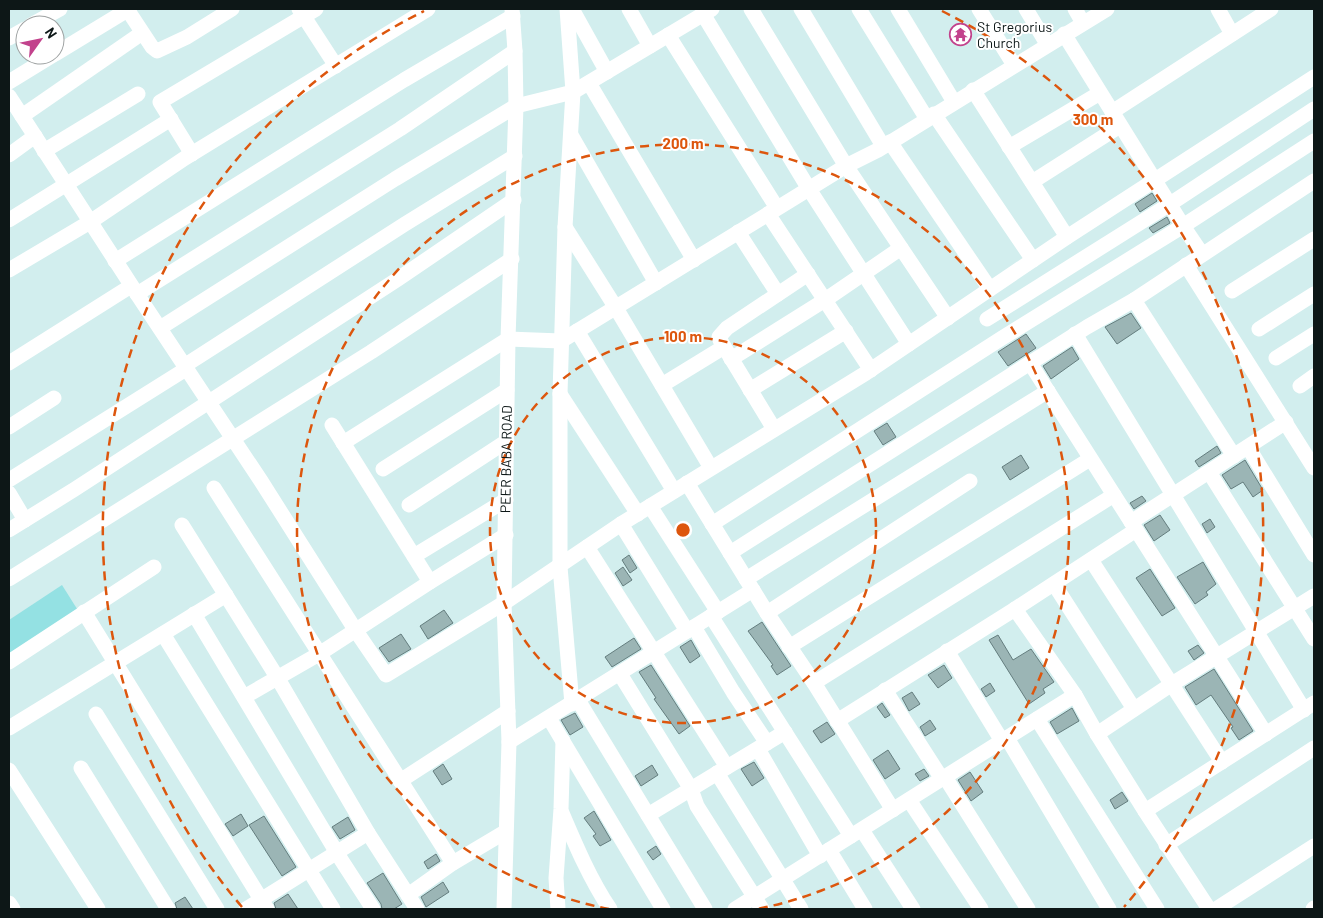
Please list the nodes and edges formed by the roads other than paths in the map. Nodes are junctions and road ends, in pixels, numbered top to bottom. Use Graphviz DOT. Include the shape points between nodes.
graph roads {
  1 [pos="128,9"];
  2 [pos="232,9"];
  3 [pos="428,9"];
  4 [pos="567,9"];
  5 [pos="572,9"];
  6 [pos="629,9"];
  7 [pos="751,9"];
  8 [pos="801,9"];
  9 [pos="859,9"];
  10 [pos="898,9"];
  11 [pos="979,9"];
  12 [pos="1026,9"];
  13 [pos="1075,9"];
  14 [pos="1107,9"];
  15 [pos="1218,9"];
  16 [pos="1271,9"];
  17 [pos="306,11"];
  18 [pos="707,11"];
  19 [pos="512,12"];
  20 [pos="1083,23"];
  21 [pos="142,33"];
  22 [pos="1064,34"];
  23 [pos="1232,34"];
  24 [pos="668,35"];
  25 [pos="1047,44"];
  26 [pos="650,46"];
  27 [pos="65,47"];
  28 [pos="515,51"];
  29 [pos="36,65"];
  30 [pos="1014,65"];
  31 [pos="336,66"];
  32 [pos="607,72"];
  33 [pos="1314,77"];
  34 [pos="9,82"];
  35 [pos="589,83"];
  36 [pos="973,90"];
  37 [pos="573,92"];
  38 [pos="1100,93"];
  39 [pos="138,94"];
  40 [pos="9,96"];
  41 [pos="954,102"];
  42 [pos="516,106"];
  43 [pos="1314,109"];
  44 [pos="1112,112"];
  45 [pos="22,116"];
  46 [pos="931,117"];
  47 [pos="170,119"];
  48 [pos="1120,126"];
  49 [pos="571,135"];
  50 [pos="35,136"];
  51 [pos="1314,141"];
  52 [pos="887,144"];
  53 [pos="1009,147"];
  54 [pos="44,151"];
  55 [pos="192,154"];
  56 [pos="9,155"];
  57 [pos="515,156"];
  58 [pos="846,166"];
  59 [pos="1154,179"];
  60 [pos="1314,181"];
  61 [pos="1032,182"];
  62 [pos="66,185"];
  63 [pos="809,189"];
  64 [pos="514,200"];
  65 [pos="1170,204"];
  66 [pos="773,211"];
  67 [pos="9,220"];
  68 [pos="90,222"];
  69 [pos="1183,226"];
  70 [pos="565,227"];
  71 [pos="738,232"];
  72 [pos="1067,237"];
  73 [pos="1314,239"];
  74 [pos="901,248"];
  75 [pos="1202,254"];
  76 [pos="512,259"];
  77 [pos="694,260"];
  78 [pos="1033,260"];
  79 [pos="116,261"];
  80 [pos="1186,265"];
  81 [pos="9,270"];
  82 [pos="808,274"];
  83 [pos="864,274"];
  84 [pos="656,283"];
  85 [pos="990,289"];
  86 [pos="134,290"];
  87 [pos="1232,291"];
  88 [pos="778,294"];
  89 [pos="1314,294"];
  90 [pos="825,300"];
  91 [pos="1134,300"];
  92 [pos="616,308"];
  93 [pos="948,318"];
  94 [pos="986,319"];
  95 [pos="160,328"];
  96 [pos="1259,329"];
  97 [pos="577,331"];
  98 [pos="846,331"];
  99 [pos="1076,334"];
  100 [pos="1314,334"];
  101 [pos="508,339"];
  102 [pos="561,341"];
  103 [pos="909,344"];
  104 [pos="727,353"];
  105 [pos="1276,358"];
  106 [pos="9,362"];
  107 [pos="1030,363"];
  108 [pos="185,367"];
  109 [pos="871,370"];
  110 [pos="1314,376"];
  111 [pos="662,385"];
  112 [pos="1300,386"];
  113 [pos="507,390"];
  114 [pos="750,390"];
  115 [pos="1048,391"];
  116 [pos="560,394"];
  117 [pos="54,398"];
  118 [pos="208,402"];
  119 [pos="1286,422"];
  120 [pos="332,425"];
  121 [pos="9,427"];
  122 [pos="774,430"];
  123 [pos="233,440"];
  124 [pos="507,441"];
  125 [pos="343,443"];
  126 [pos="1248,447"];
  127 [pos="1234,456"];
  128 [pos="1090,458"];
  129 [pos="711,468"];
  130 [pos="1314,468"];
  131 [pos="383,469"];
  132 [pos="1209,472"];
  133 [pos="9,480"];
  134 [pos="970,481"];
  135 [pos="680,487"];
  136 [pos="214,488"];
  137 [pos="9,493"];
  138 [pos="1114,495"];
  139 [pos="1173,495"];
  140 [pos="506,500"];
  141 [pos="409,505"];
  142 [pos="644,510"];
  143 [pos="26,520"];
  144 [pos="621,524"];
  145 [pos="712,524"];
  146 [pos="182,526"];
  147 [pos="1133,526"];
  148 [pos="9,530"];
  149 [pos="506,536"];
  150 [pos="587,547"];
  151 [pos="730,552"];
  152 [pos="1314,555"];
  153 [pos="414,556"];
  154 [pos="1091,560"];
  155 [pos="560,566"];
  156 [pos="154,567"];
  157 [pos="9,579"];
  158 [pos="430,582"];
  159 [pos="749,584"];
  160 [pos="1054,584"];
  161 [pos="226,595"];
  162 [pos="1314,596"];
  163 [pos="504,603"];
  164 [pos="1295,608"];
  165 [pos="1015,609"];
  166 [pos="84,612"];
  167 [pos="767,613"];
  168 [pos="194,614"];
  169 [pos="715,614"];
  170 [pos="691,629"];
  171 [pos="356,631"];
  172 [pos="1257,632"];
  173 [pos="162,634"];
  174 [pos="1314,639"];
  175 [pos="789,647"];
  176 [pos="947,651"];
  177 [pos="653,653"];
  178 [pos="319,654"];
  179 [pos="1217,657"];
  180 [pos="9,662"];
  181 [pos="116,662"];
  182 [pos="620,674"];
  183 [pos="277,677"];
  184 [pos="814,684"];
  185 [pos="1172,684"];
  186 [pos="885,690"];
  187 [pos="1075,695"];
  188 [pos="244,697"];
  189 [pos="575,702"];
  190 [pos="1309,707"];
  191 [pos="1134,709"];
  192 [pos="508,711"];
  193 [pos="96,714"];
  194 [pos="549,718"];
  195 [pos="1037,719"];
  196 [pos="837,720"];
  197 [pos="9,728"];
  198 [pos="785,732"];
  199 [pos="1096,734"];
  200 [pos="1266,734"];
  201 [pos="1005,740"];
  202 [pos="563,741"];
  203 [pos="509,742"];
  204 [pos="762,746"];
  205 [pos="1314,748"];
  206 [pos="1222,762"];
  207 [pos="81,768"];
  208 [pos="9,770"];
  209 [pos="722,770"];
  210 [pos="944,778"];
  211 [pos="400,781"];
  212 [pos="691,789"];
  213 [pos="909,800"];
  214 [pos="561,809"];
  215 [pos="893,810"];
  216 [pos="1145,811"];
  217 [pos="648,815"];
  218 [pos="505,832"];
  219 [pos="368,833"];
  220 [pos="856,833"];
  221 [pos="1166,845"];
  222 [pos="1314,846"];
  223 [pos="337,853"];
  224 [pos="824,853"];
  225 [pos="453,863"];
  226 [pos="309,870"];
  227 [pos="783,879"];
  228 [pos="408,895"];
  229 [pos="9,903"];
  230 [pos="758,903"];
  231 [pos="264,905"];
  232 [pos="12,909"];
  233 [pos="98,909"];
  234 [pos="168,909"];
  235 [pos="217,909"];
  236 [pos="246,909"];
  237 [pos="333,909"];
  238 [pos="373,909"];
  239 [pos="417,909"];
  240 [pos="504,909"];
  241 [pos="558,909"];
  242 [pos="610,909"];
  243 [pos="663,909"];
  244 [pos="705,909"];
  245 [pos="735,909"];
  246 [pos="801,909"];
  247 [pos="865,909"];
  248 [pos="913,909"];
  249 [pos="981,909"];
  250 [pos="1028,909"];
  251 [pos="1109,909"];
  252 [pos="1157,909"];
  253 [pos="1209,909"];
  254 [pos="1216,909"];
  1 -- 21 [label="street"];
  1 -- 27 [label="street"];
  2 -- 21 [label="street" via="186,37 157,50"];
  3 -- 31 [label="street"];
  4 -- 37 [label="street"];
  5 -- 32 [label="street"];
  6 -- 26 [label="street"];
  7 -- 58 [label="street"];
  8 -- 52 [label="street"];
  9 -- 46 [label="street"];
  10 -- 41 [label="street"];
  11 -- 30 [label="street"];
  12 -- 25 [label="street"];
  13 -- 20 [label="street"];
  14 -- 20 [label="street"];
  15 -- 23 [label="street"];
  16 -- 23 [label="street"];
  17 -- 31 [label="street"];
  17 -- 47 [label="street" via="160,102"];
  18 -- 24 [label="street"];
  18 -- 63 [label="street"];
  19 -- 28 [label="street, PEER BABA ROAD"];
  19 -- 79 [label="street"];
  20 -- 22 [label="street"];
  21 -- 45 [label="street"];
  22 -- 25 [label="street"];
  22 -- 38 [label="street"];
  23 -- 44 [label="street"];
  24 -- 26 [label="street"];
  24 -- 66 [label="street"];
  25 -- 30 [label="street"];
  26 -- 32 [label="street"];
  28 -- 42 [label="street, PEER BABA ROAD"];
  28 -- 86 [label="street" via="400,129"];
  29 -- 34 [label="street"];
  30 -- 36 [label="street"];
  31 -- 55 [label="street"];
  32 -- 35 [label="street"];
  33 -- 59 [label="street"];
  35 -- 37 [label="street"];
  35 -- 77 [label="street"];
  36 -- 41 [label="street"];
  36 -- 53 [label="street"];
  37 -- 42 [label="street"];
  37 -- 49 [label="street"];
  38 -- 44 [label="street"];
  38 -- 53 [label="street"];
  39 -- 54 [label="street"];
  40 -- 45 [label="street"];
  41 -- 46 [label="street"];
  42 -- 57 [label="street, PEER BABA ROAD"];
  42 -- 95 [label="street"];
  43 -- 65 [label="street"];
  44 -- 48 [label="street"];
  45 -- 50 [label="street"];
  46 -- 52 [label="street"];
  46 -- 78 [label="street"];
  47 -- 55 [label="street"];
  47 -- 62 [label="street"];
  48 -- 59 [label="street"];
  48 -- 61 [label="street"];
  49 -- 70 [label="street"];
  49 -- 84 [label="street"];
  50 -- 54 [label="street"];
  50 -- 56 [label="street"];
  51 -- 69 [label="street"];
  52 -- 58 [label="street"];
  52 -- 85 [label="street"];
  53 -- 61 [label="street"];
  54 -- 62 [label="street"];
  55 -- 68 [label="street"];
  57 -- 64 [label="street, PEER BABA ROAD"];
  57 -- 108 [label="street"];
  58 -- 63 [label="street"];
  58 -- 74 [label="street"];
  59 -- 65 [label="street"];
  59 -- 72 [label="street"];
  60 -- 75 [label="street"];
  61 -- 72 [label="street"];
  62 -- 67 [label="street"];
  62 -- 68 [label="street"];
  63 -- 66 [label="street"];
  63 -- 83 [label="street"];
  64 -- 76 [label="street, PEER BABA ROAD"];
  64 -- 118 [label="street"];
  65 -- 69 [label="street"];
  65 -- 94 [label="street"];
  66 -- 71 [label="street"];
  66 -- 82 [label="street"];
  68 -- 79 [label="street"];
  68 -- 81 [label="street"];
  69 -- 75 [label="street"];
  69 -- 145 [label="street"];
  70 -- 92 [label="street"];
  70 -- 102 [label="street"];
  71 -- 77 [label="street"];
  71 -- 88 [label="street"];
  72 -- 78 [label="street"];
  73 -- 87 [label="street"];
  74 -- 83 [label="street"];
  74 -- 93 [label="street"];
  75 -- 80 [label="street"];
  76 -- 101 [label="street, PEER BABA ROAD"];
  76 -- 123 [label="street"];
  77 -- 84 [label="street"];
  78 -- 85 [label="street"];
  79 -- 86 [label="street"];
  80 -- 91 [label="street"];
  80 -- 119 [label="street"];
  82 -- 88 [label="street"];
  82 -- 90 [label="street"];
  83 -- 90 [label="street"];
  83 -- 103 [label="street"];
  84 -- 92 [label="street"];
  85 -- 93 [label="street"];
  86 -- 95 [label="street"];
  86 -- 106 [label="street"];
  88 -- 104 [label="street" via="721,334 720,340"];
  89 -- 96 [label="street"];
  90 -- 98 [label="street"];
  90 -- 104 [label="street"];
  91 -- 99 [label="street"];
  91 -- 127 [label="street"];
  92 -- 97 [label="street"];
  92 -- 111 [label="street"];
  93 -- 103 [label="street"];
  95 -- 108 [label="street"];
  97 -- 102 [label="street"];
  97 -- 135 [label="street"];
  98 -- 109 [label="street"];
  98 -- 114 [label="street"];
  99 -- 107 [label="street"];
  99 -- 139 [label="street"];
  100 -- 105 [label="street"];
  101 -- 102 [label="street"];
  101 -- 113 [label="street, PEER BABA ROAD"];
  101 -- 125 [label="street"];
  102 -- 116 [label="street"];
  103 -- 109 [label="street"];
  104 -- 111 [label="street"];
  104 -- 114 [label="street"];
  107 -- 115 [label="street"];
  107 -- 151 [label="street"];
  108 -- 118 [label="street"];
  108 -- 133 [label="street"];
  109 -- 122 [label="street"];
  110 -- 112 [label="street"];
  111 -- 129 [label="street"];
  113 -- 124 [label="street, PEER BABA ROAD"];
  113 -- 131 [label="street"];
  114 -- 122 [label="street"];
  115 -- 128 [label="street"];
  115 -- 159 [label="street"];
  116 -- 142 [label="street"];
  116 -- 155 [label="street"];
  117 -- 121 [label="street"];
  118 -- 123 [label="street"];
  118 -- 143 [label="street"];
  119 -- 126 [label="street"];
  119 -- 130 [label="street"];
  120 -- 125 [label="street"];
  122 -- 129 [label="street"];
  123 -- 157 [label="street"];
  123 -- 171 [label="street"];
  124 -- 140 [label="street, PEER BABA ROAD"];
  124 -- 141 [label="street"];
  125 -- 153 [label="street"];
  126 -- 127 [label="street"];
  126 -- 152 [label="street"];
  127 -- 132 [label="street"];
  128 -- 138 [label="street"];
  128 -- 175 [label="street"];
  129 -- 135 [label="street"];
  132 -- 139 [label="street"];
  132 -- 164 [label="street"];
  134 -- 167 [label="street"];
  135 -- 142 [label="street"];
  135 -- 145 [label="street"];
  136 -- 178 [label="street"];
  137 -- 143 [label="street"];
  138 -- 147 [label="street"];
  138 -- 184 [label="street"];
  139 -- 147 [label="street"];
  139 -- 172 [label="street"];
  140 -- 149 [label="street, PEER BABA ROAD"];
  140 -- 153 [label="street"];
  142 -- 144 [label="street"];
  142 -- 169 [label="street"];
  143 -- 148 [label="street"];
  144 -- 150 [label="street"];
  144 -- 170 [label="street"];
  145 -- 151 [label="street"];
  146 -- 161 [label="street"];
  147 -- 154 [label="street"];
  147 -- 179 [label="street"];
  149 -- 158 [label="street"];
  149 -- 163 [label="street, PEER BABA ROAD"];
  150 -- 155 [label="street"];
  150 -- 177 [label="street"];
  151 -- 159 [label="street"];
  153 -- 158 [label="street"];
  154 -- 160 [label="street"];
  154 -- 185 [label="street"];
  155 -- 163 [label="street"];
  155 -- 189 [label="street"];
  156 -- 166 [label="street"];
  158 -- 171 [label="street"];
  159 -- 167 [label="street"];
  159 -- 169 [label="street"];
  160 -- 165 [label="street"];
  160 -- 191 [label="street"];
  161 -- 168 [label="street"];
  161 -- 183 [label="street"];
  162 -- 164 [label="street"];
  163 -- 171 [label="street" via="389,674 384,672"];
  163 -- 192 [label="street, PEER BABA ROAD"];
  164 -- 172 [label="street"];
  164 -- 174 [label="street"];
  165 -- 176 [label="street"];
  165 -- 187 [label="street"];
  166 -- 180 [label="street"];
  166 -- 181 [label="street"];
  167 -- 175 [label="street"];
  168 -- 173 [label="street"];
  168 -- 188 [label="street"];
  169 -- 170 [label="street"];
  169 -- 198 [label="street"];
  170 -- 177 [label="street"];
  170 -- 204 [label="street" via="733,692"];
  171 -- 178 [label="street"];
  172 -- 179 [label="street"];
  172 -- 190 [label="street"];
  173 -- 181 [label="street"];
  173 -- 226 [label="street"];
  175 -- 184 [label="street"];
  176 -- 186 [label="street"];
  176 -- 201 [label="street"];
  177 -- 182 [label="street"];
  177 -- 209 [label="street"];
  178 -- 183 [label="street"];
  178 -- 211 [label="street"];
  179 -- 185 [label="street"];
  179 -- 200 [label="street"];
  181 -- 197 [label="street"];
  181 -- 231 [label="street"];
  182 -- 189 [label="street"];
  182 -- 212 [label="street"];
  183 -- 188 [label="street"];
  183 -- 219 [label="street"];
  184 -- 196 [label="street"];
  185 -- 191 [label="street"];
  185 -- 206 [label="street"];
  186 -- 196 [label="street"];
  186 -- 210 [label="street"];
  187 -- 195 [label="street"];
  187 -- 199 [label="street"];
  188 -- 223 [label="street"];
  189 -- 194 [label="street"];
  189 -- 217 [label="street"];
  190 -- 200 [label="street"];
  191 -- 199 [label="street"];
  192 -- 203 [label="street, PEER BABA ROAD"];
  192 -- 211 [label="street"];
  193 -- 235 [label="street"];
  194 -- 202 [label="street"];
  194 -- 203 [label="street"];
  195 -- 201 [label="street"];
  195 -- 252 [label="street"];
  196 -- 215 [label="street"];
  198 -- 204 [label="street"];
  198 -- 220 [label="street"];
  199 -- 216 [label="street"];
  200 -- 206 [label="street"];
  201 -- 210 [label="street"];
  201 -- 251 [label="street"];
  202 -- 214 [label="street"];
  202 -- 243 [label="street"];
  203 -- 218 [label="street, PEER BABA ROAD"];
  204 -- 209 [label="street"];
  204 -- 224 [label="street"];
  205 -- 221 [label="street"];
  206 -- 216 [label="street"];
  207 -- 234 [label="street"];
  208 -- 233 [label="street"];
  209 -- 212 [label="street"];
  209 -- 227 [label="street"];
  210 -- 213 [label="street"];
  210 -- 250 [label="street"];
  211 -- 225 [label="street"];
  212 -- 217 [label="street"];
  212 -- 230 [label="street" via="696,806"];
  213 -- 215 [label="street"];
  213 -- 249 [label="street"];
  214 -- 241 [label="street" via="556,878"];
  214 -- 242 [label="street" via="596,888"];
  215 -- 220 [label="street"];
  216 -- 221 [label="street"];
  217 -- 244 [label="street"];
  218 -- 225 [label="street"];
  218 -- 240 [label="street, PEER BABA ROAD"];
  219 -- 223 [label="street"];
  219 -- 228 [label="street"];
  220 -- 224 [label="street"];
  220 -- 248 [label="street"];
  221 -- 253 [label="street"];
  222 -- 254 [label="street"];
  223 -- 226 [label="street"];
  223 -- 238 [label="street"];
  224 -- 227 [label="street"];
  224 -- 247 [label="street"];
  225 -- 228 [label="street"];
  226 -- 231 [label="street"];
  226 -- 237 [label="street"];
  227 -- 230 [label="street"];
  227 -- 246 [label="street"];
  228 -- 239 [label="street"];
  229 -- 232 [label="street"];
  230 -- 245 [label="street"];
  231 -- 236 [label="street"];
}
